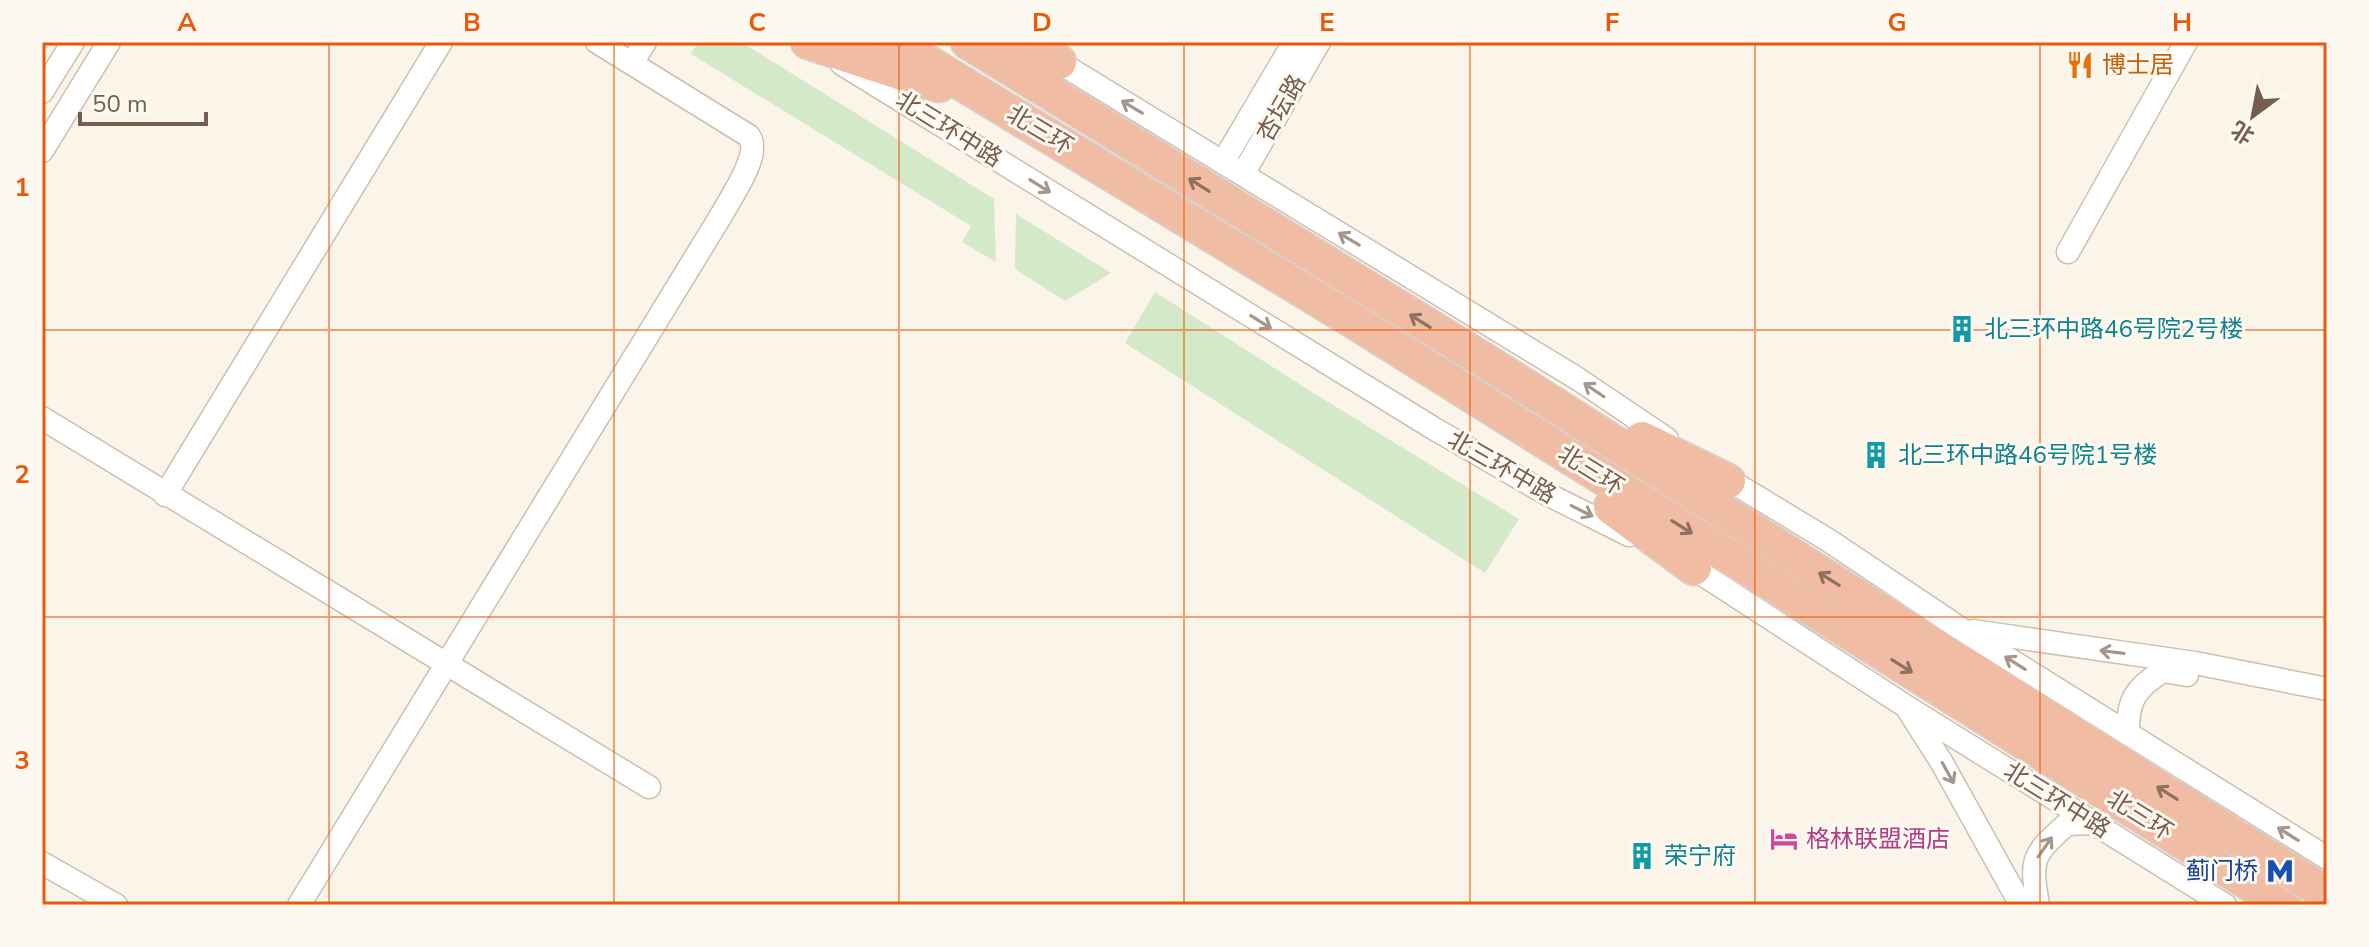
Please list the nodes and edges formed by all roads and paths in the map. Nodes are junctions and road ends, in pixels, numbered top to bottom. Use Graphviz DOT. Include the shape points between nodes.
graph roads {
  1 [pos="73,42"];
  2 [pos="109,42"];
  3 [pos="441,42"];
  4 [pos="597,42"];
  5 [pos="645,42"];
  6 [pos="807,42"];
  7 [pos="894,42"];
  8 [pos="968,42"];
  9 [pos="999,42"];
  10 [pos="1026,42"];
  11 [pos="1294,42"];
  12 [pos="1319,42"];
  13 [pos="2186,42"];
  14 [pos="1059,62"];
  15 [pos="632,63"];
  16 [pos="42,92"];
  17 [pos="996,104"];
  18 [pos="42,151"];
  19 [pos="1223,162"];
  20 [pos="1243,174"];
  21 [pos="2068,252"];
  22 [pos="1355,322"];
  23 [pos="1487,362"];
  24 [pos="42,418"];
  25 [pos="1728,481"];
  26 [pos="165,495"];
  27 [pos="1694,568"];
  28 [pos="1961,629"];
  29 [pos="446,665"];
  30 [pos="2327,689"];
  31 [pos="2327,700"];
  32 [pos="1907,707"];
  33 [pos="2128,734"];
  34 [pos="649,787"];
  35 [pos="2095,823"];
  36 [pos="2224,849"];
  37 [pos="2327,858"];
  38 [pos="42,863"];
  39 [pos="2327,893"];
  40 [pos="116,905"];
  41 [pos="299,905"];
  42 [pos="2021,905"];
  43 [pos="2038,905"];
  44 [pos="2225,905"];
  45 [pos="2284,905"];
  46 [pos="2320,905"];
  1 -- 16 [label="street"];
  2 -- 18 [label="street"];
  3 -- 26 [label="street"];
  4 -- 15 [label="street"];
  5 -- 15 [label="street"];
  6 -- 17 [label="highway"];
  6 -- 27 [label="street, 北三环中路, one-way" via="1433,428 1547,494"];
  7 -- 17 [label="highway, 北三环"];
  23 -- 8 [label="highway, 北三环, one-way"];
  9 -- 14 [label="highway"];
  10 -- 14 [label="street"];
  11 -- 19 [label="street, 杏坛路"];
  12 -- 20 [label="street, 杏坛路"];
  13 -- 21 [label="street"];
  19 -- 14 [label="street, one-way"];
  15 -- 29 [label="street" via="749,136 754,150 722,214"];
  17 -- 22 [label="highway, 北三环"];
  19 -- 20 [label="street"];
  25 -- 20 [label="street, one-way" via="1578,379"];
  22 -- 27 [label="highway"];
  22 -- 36 [label="highway, 北三环, one-way"];
  23 -- 25 [label="highway"];
  36 -- 23 [label="highway, 北三环, one-way"];
  24 -- 26 [label="street"];
  25 -- 28 [label="street"];
  26 -- 29 [label="street"];
  27 -- 32 [label="street, 北三环中路"];
  30 -- 28 [label="street, one-way" via="2195,663"];
  33 -- 28 [label="street, one-way"];
  29 -- 34 [label="street"];
  29 -- 41 [label="street"];
  31 -- 33 [label="street" via="2163,671 2136,692 2128,712"];
  32 -- 35 [label="street, 北三环中路"];
  32 -- 42 [label="street, one-way"];
  33 -- 36 [label="street"];
  35 -- 36 [label="street, 北三环中路"];
  43 -- 35 [label="street, one-way" via="2033,873 2041,847 2067,824"];
  37 -- 36 [label="street, one-way"];
  36 -- 39 [label="highway, 北三环, bridge"];
  36 -- 44 [label="street"];
  36 -- 45 [label="highway, 北三环"];
  38 -- 40 [label="street"];
  39 -- 46 [label="street"];
}
